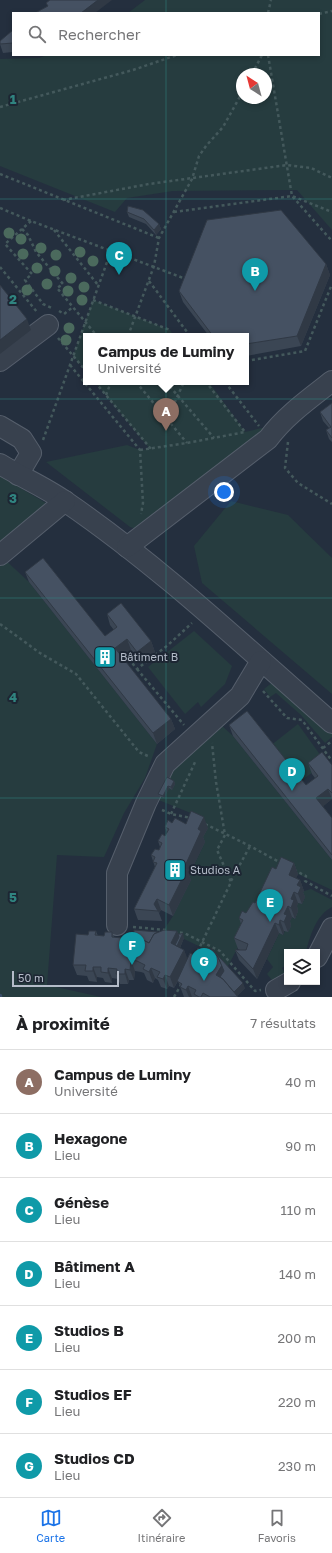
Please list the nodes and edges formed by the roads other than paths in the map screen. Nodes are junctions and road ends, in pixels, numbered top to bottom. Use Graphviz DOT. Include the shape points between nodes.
graph roads {
  1 [pos="48,325"];
  2 [pos="0,361"];
  3 [pos="332,381"];
  4 [pos="0,426"];
  5 [pos="0,464"];
  6 [pos="18,475"];
  7 [pos="64,501"];
  8 [pos="134,542"];
  9 [pos="0,555"];
  10 [pos="256,669"];
  11 [pos="332,723"];
  12 [pos="117,925"];
  13 [pos="332,928"];
  14 [pos="320,951"];
  1 -- 2 [label="street"];
  3 -- 8 [label="street" via="290,414 268,439"];
  4 -- 6 [label="street" via="22,439 31,453"];
  5 -- 6 [label="street"];
  6 -- 7 [label="street"];
  7 -- 8 [label="street"];
  7 -- 9 [label="street"];
  8 -- 10 [label="street" via="203,609"];
  10 -- 11 [label="street"];
  10 -- 12 [label="street" via="240,696 216,718 196,747 165,764 117,873"];
  13 -- 14 [label="street"];
}
